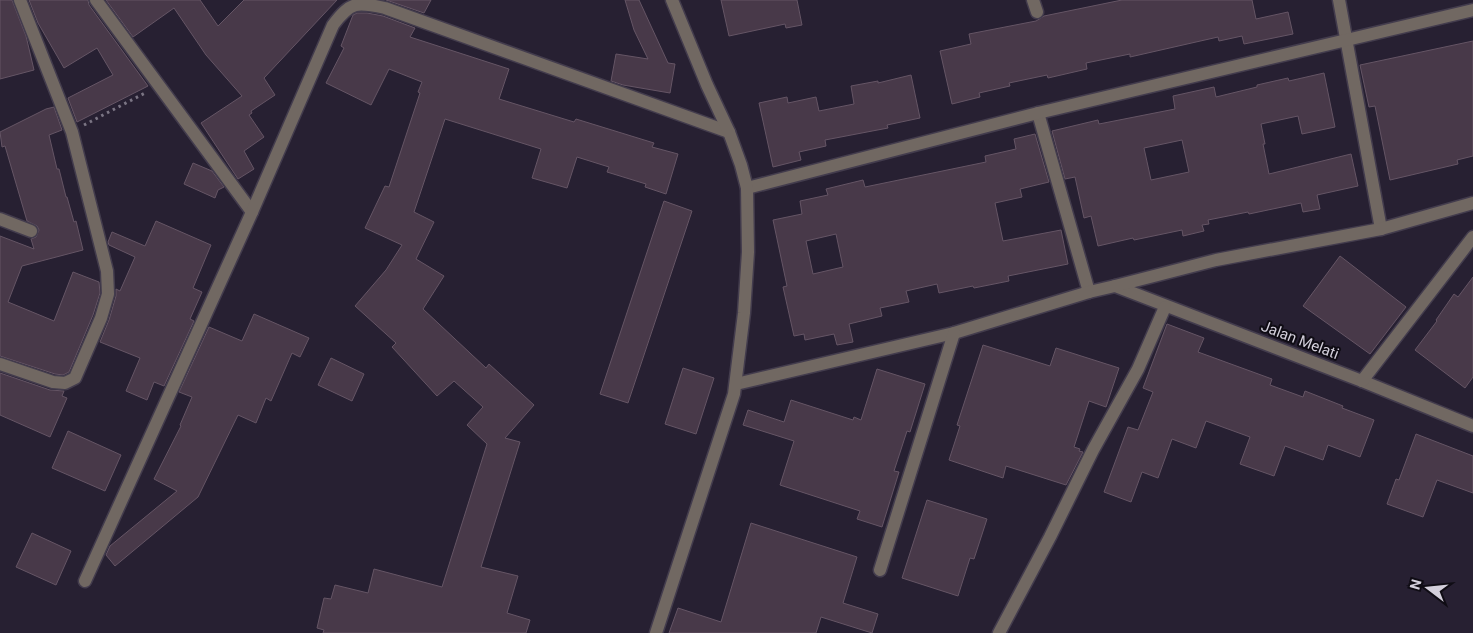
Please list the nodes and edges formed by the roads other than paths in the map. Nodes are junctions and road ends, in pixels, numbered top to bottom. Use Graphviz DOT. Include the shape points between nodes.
graph roads {
  1 [pos="20,0"];
  2 [pos="96,0"];
  3 [pos="672,0"];
  4 [pos="1339,0"];
  5 [pos="1473,10"];
  6 [pos="1348,39"];
  7 [pos="1038,113"];
  8 [pos="730,132"];
  9 [pos="747,188"];
  10 [pos="1473,203"];
  11 [pos="252,212"];
  12 [pos="0,219"];
  13 [pos="1381,229"];
  14 [pos="31,231"];
  15 [pos="1473,237"];
  16 [pos="1115,286"];
  17 [pos="1089,292"];
  18 [pos="1165,307"];
  19 [pos="954,333"];
  20 [pos="0,364"];
  21 [pos="1362,381"];
  22 [pos="736,384"];
  23 [pos="1473,426"];
  24 [pos="880,570"];
  25 [pos="85,580"];
  26 [pos="656,633"];
  27 [pos="999,633"];
  1 -- 20 [label="street" via="72,132 107,271 108,294 75,378 65,383 53,382"];
  2 -- 11 [label="street"];
  3 -- 8 [label="street"];
  4 -- 6 [label="street"];
  5 -- 6 [label="street"];
  6 -- 7 [label="street"];
  6 -- 13 [label="street"];
  7 -- 9 [label="street"];
  7 -- 17 [label="street"];
  8 -- 9 [label="street"];
  8 -- 11 [label="street" via="386,8 355,4 333,25"];
  9 -- 22 [label="street" via="748,252"];
  10 -- 13 [label="street"];
  11 -- 25 [label="street"];
  12 -- 14 [label="street"];
  13 -- 16 [label="street" via="1216,260"];
  15 -- 21 [label="street"];
  16 -- 17 [label="street"];
  16 -- 18 [label="street, Jalan Melati"];
  17 -- 19 [label="street"];
  18 -- 21 [label="street, Jalan Melati"];
  18 -- 27 [label="street" via="1138,369"];
  19 -- 22 [label="street"];
  19 -- 24 [label="street"];
  21 -- 23 [label="street, Jalan Melati"];
  22 -- 26 [label="street"];
}
